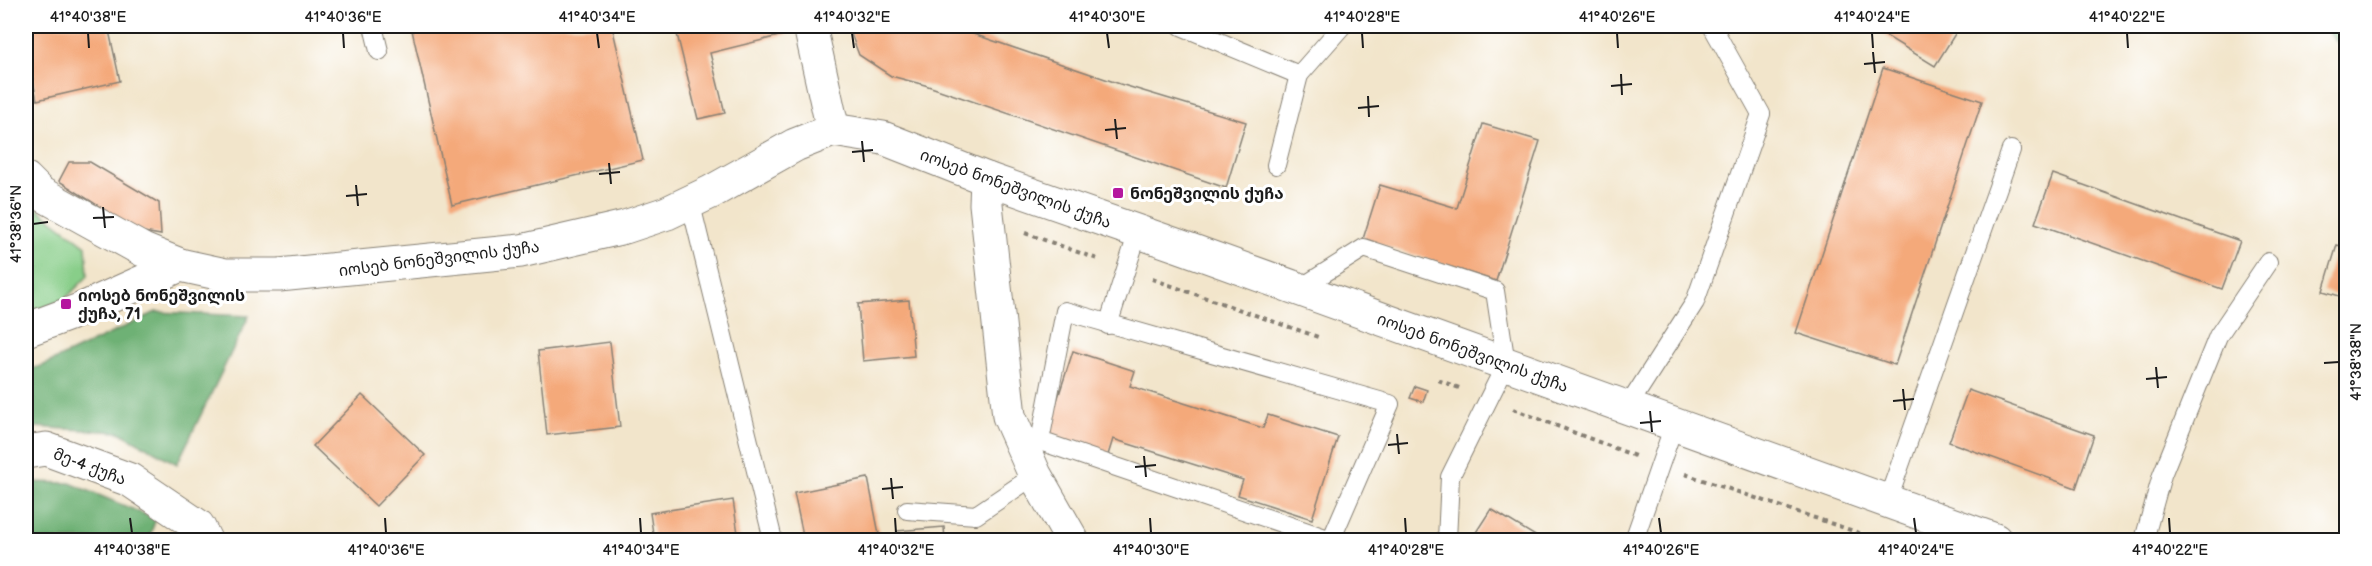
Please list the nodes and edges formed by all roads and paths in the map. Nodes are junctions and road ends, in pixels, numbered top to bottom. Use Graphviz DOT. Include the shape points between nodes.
graph roads {
  1 [pos="373,26"];
  2 [pos="810,26"];
  3 [pos="1180,26"];
  4 [pos="1342,26"];
  5 [pos="1712,26"];
  6 [pos="379,51"];
  7 [pos="1299,75"];
  8 [pos="833,130"];
  9 [pos="2011,150"];
  10 [pos="1276,165"];
  11 [pos="26,179"];
  12 [pos="987,179"];
  13 [pos="690,201"];
  14 [pos="988,219"];
  15 [pos="1138,232"];
  16 [pos="2268,262"];
  17 [pos="180,265"];
  18 [pos="1126,270"];
  19 [pos="1299,290"];
  20 [pos="1108,325"];
  21 [pos="26,330"];
  22 [pos="1326,339"];
  23 [pos="1506,364"];
  24 [pos="1435,379"];
  25 [pos="1489,399"];
  26 [pos="1627,408"];
  27 [pos="1674,425"];
  28 [pos="26,452"];
  29 [pos="1660,465"];
  30 [pos="1035,475"];
  31 [pos="1887,502"];
  32 [pos="907,510"];
  33 [pos="205,540"];
  34 [pos="773,540"];
  35 [pos="1072,540"];
  36 [pos="1447,540"];
  37 [pos="1634,540"];
  38 [pos="1880,540"];
  39 [pos="1995,540"];
  40 [pos="2144,540"];
  1 -- 6 [label="lane"];
  2 -- 8 [label="street"];
  3 -- 7 [label="lane"];
  4 -- 7 [label="lane"];
  5 -- 26 [label="lane" via="1761,114 1695,302"];
  7 -- 10 [label="lane"];
  8 -- 12 [label="street, იოსებ ნონეშვილის ქუჩა" via="883,138"];
  8 -- 13 [label="street, იოსებ ნონეშვილის ქუჩა" via="795,145"];
  9 -- 31 [label="lane"];
  11 -- 17 [label="street, იოსებ ნონეშვილის ქუჩა" via="40,194 143,250"];
  12 -- 14 [label="street"];
  12 -- 15 [label="street, იოსებ ნონეშვილის ქუჩა"];
  13 -- 17 [label="street, იოსებ ნონეშვილის ქუჩა" via="625,227 521,250 279,275 226,275"];
  13 -- 34 [label="lane"];
  14 -- 18 [label="path"];
  14 -- 30 [label="street" via="1010,416"];
  15 -- 18 [label="lane"];
  15 -- 19 [label="street, იოსებ ნონეშვილის ქუჩა"];
  16 -- 40 [label="lane" via="2218,336 2162,474"];
  17 -- 21 [label="street"];
  18 -- 20 [label="lane"];
  18 -- 22 [label="path"];
  19 -- 23 [label="street, იოსებ ნონეშვილის ქუჩა"];
  19 -- 23 [label="lane" via="1364,248 1495,291"];
  20 -- 20 [label="lane" via="1065,311 1040,441 1331,540 1390,404"];
  23 -- 25 [label="lane"];
  23 -- 26 [label="street, იოსებ ნონეშვილის ქუჩა"];
  24 -- 25 [label="path"];
  25 -- 29 [label="path"];
  25 -- 36 [label="lane" via="1450,477"];
  26 -- 27 [label="street, იოსებ ნონეშვილის ქუჩა"];
  27 -- 29 [label="lane"];
  27 -- 31 [label="street, იოსებ ნონეშვილის ქუჩა"];
  28 -- 33 [label="street, მე-4 ქუჩა" via="46,449 130,480 198,526"];
  29 -- 37 [label="lane"];
  29 -- 38 [label="path"];
  30 -- 32 [label="lane" via="976,515"];
  30 -- 35 [label="street"];
  31 -- 39 [label="street, იოსებ ნონეშვილის ქუჩა"];
}
